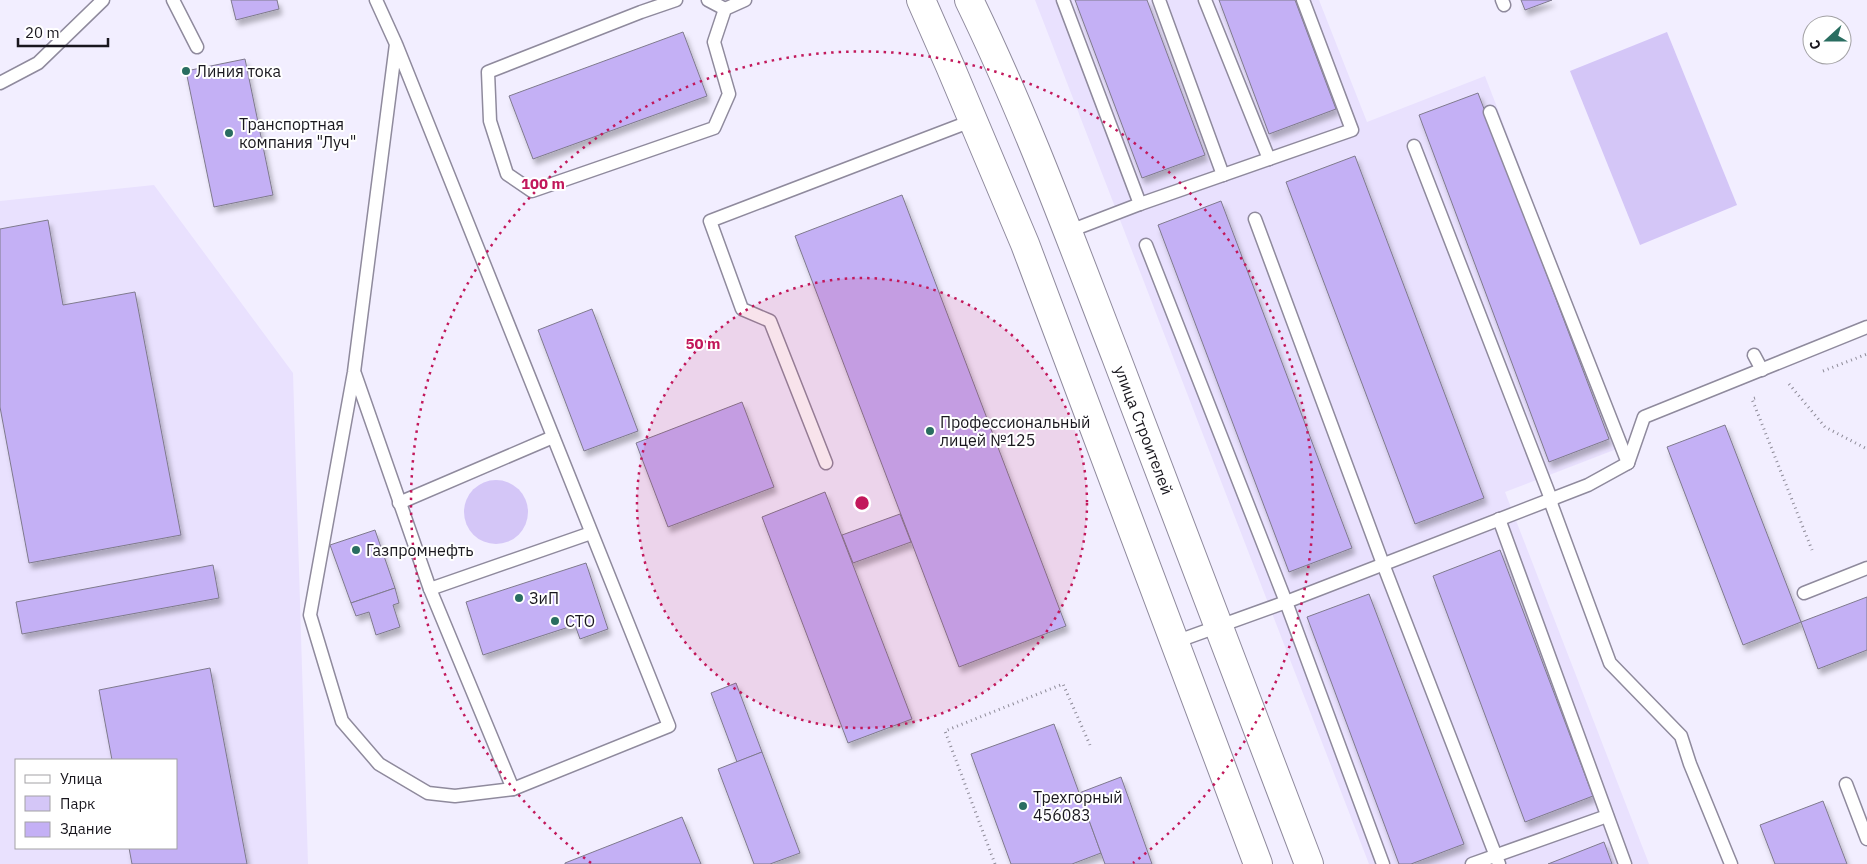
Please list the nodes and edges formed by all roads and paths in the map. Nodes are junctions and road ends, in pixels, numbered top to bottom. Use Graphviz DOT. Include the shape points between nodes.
graph roads {
  1 [pos="103,0"];
  2 [pos="173,0"];
  3 [pos="376,0"];
  4 [pos="676,0"];
  5 [pos="708,0"];
  6 [pos="745,0"];
  7 [pos="921,0"];
  8 [pos="969,0"];
  9 [pos="1063,0"];
  10 [pos="1160,0"];
  11 [pos="1205,0"];
  12 [pos="1303,0"];
  13 [pos="724,9"];
  14 [pos="396,44"];
  15 [pos="197,47"];
  16 [pos="0,83"];
  17 [pos="1490,112"];
  18 [pos="974,120"];
  19 [pos="1414,146"];
  20 [pos="1269,158"];
  21 [pos="1223,175"];
  22 [pos="1140,204"];
  23 [pos="1255,219"];
  24 [pos="1068,232"];
  25 [pos="1146,245"];
  26 [pos="1867,327"];
  27 [pos="1754,355"];
  28 [pos="1762,370"];
  29 [pos="354,372"];
  30 [pos="1788,384"];
  31 [pos="1752,400"];
  32 [pos="553,437"];
  33 [pos="1867,449"];
  34 [pos="826,463"];
  35 [pos="1628,463"];
  36 [pos="1551,499"];
  37 [pos="399,503"];
  38 [pos="1499,519"];
  39 [pos="591,533"];
  40 [pos="1812,550"];
  41 [pos="1382,564"];
  42 [pos="1867,568"];
  43 [pos="430,589"];
  44 [pos="1804,593"];
  45 [pos="1286,602"];
  46 [pos="1220,627"];
  47 [pos="1175,642"];
  48 [pos="1090,745"];
  49 [pos="1846,784"];
  50 [pos="513,789"];
  51 [pos="1607,816"];
  52 [pos="1867,839"];
  53 [pos="1497,860"];
  54 [pos="995,864"];
  55 [pos="1258,864"];
  56 [pos="1309,864"];
  57 [pos="1384,864"];
  58 [pos="1472,864"];
  59 [pos="1625,864"];
  60 [pos="1731,864"];
  1 -- 16 [label="lane" via="38,63"];
  2 -- 15 [label="lane"];
  3 -- 14 [label="lane"];
  4 -- 13 [label="lane" via="488,72 490,121 507,174 532,192 714,128 729,94 714,42"];
  5 -- 13 [label="lane"];
  6 -- 13 [label="lane"];
  7 -- 18 [label="street"];
  8 -- 24 [label="street, улица Строителей"];
  9 -- 22 [label="lane"];
  10 -- 21 [label="lane"];
  11 -- 20 [label="lane"];
  12 -- 20 [label="lane" via="1352,130"];
  14 -- 29 [label="lane"];
  14 -- 32 [label="lane"];
  17 -- 35 [label="lane"];
  18 -- 34 [label="lane" via="710,221 742,309 770,321"];
  18 -- 47 [label="street" via="1026,244"];
  19 -- 36 [label="lane"];
  20 -- 21 [label="lane"];
  21 -- 22 [label="lane"];
  22 -- 24 [label="lane"];
  23 -- 41 [label="lane"];
  24 -- 46 [label="street, улица Строителей"];
  25 -- 45 [label="lane"];
  26 -- 28 [label="lane"];
  27 -- 28 [label="lane"];
  28 -- 35 [label="lane" via="1644,417"];
  29 -- 37 [label="lane"];
  29 -- 50 [label="lane" via="310,615 342,721 379,764 428,793 455,796"];
  30 -- 33 [label="path" via="1825,427"];
  31 -- 40 [label="path"];
  32 -- 37 [label="lane"];
  32 -- 39 [label="lane"];
  35 -- 36 [label="lane" via="1588,485"];
  36 -- 38 [label="lane"];
  36 -- 60 [label="lane" via="1610,664 1681,736"];
  37 -- 43 [label="lane"];
  38 -- 41 [label="lane"];
  38 -- 51 [label="lane"];
  39 -- 43 [label="lane"];
  39 -- 50 [label="lane" via="669,726"];
  41 -- 45 [label="lane"];
  41 -- 53 [label="lane"];
  42 -- 44 [label="lane"];
  43 -- 50 [label="lane"];
  45 -- 46 [label="lane"];
  45 -- 57 [label="lane"];
  46 -- 47 [label="lane"];
  46 -- 56 [label="street, улица Строителей"];
  47 -- 55 [label="street"];
  48 -- 54 [label="path" via="1063,684 945,731"];
  49 -- 52 [label="lane"];
  51 -- 53 [label="lane"];
  51 -- 59 [label="lane"];
  53 -- 58 [label="lane"];
}
